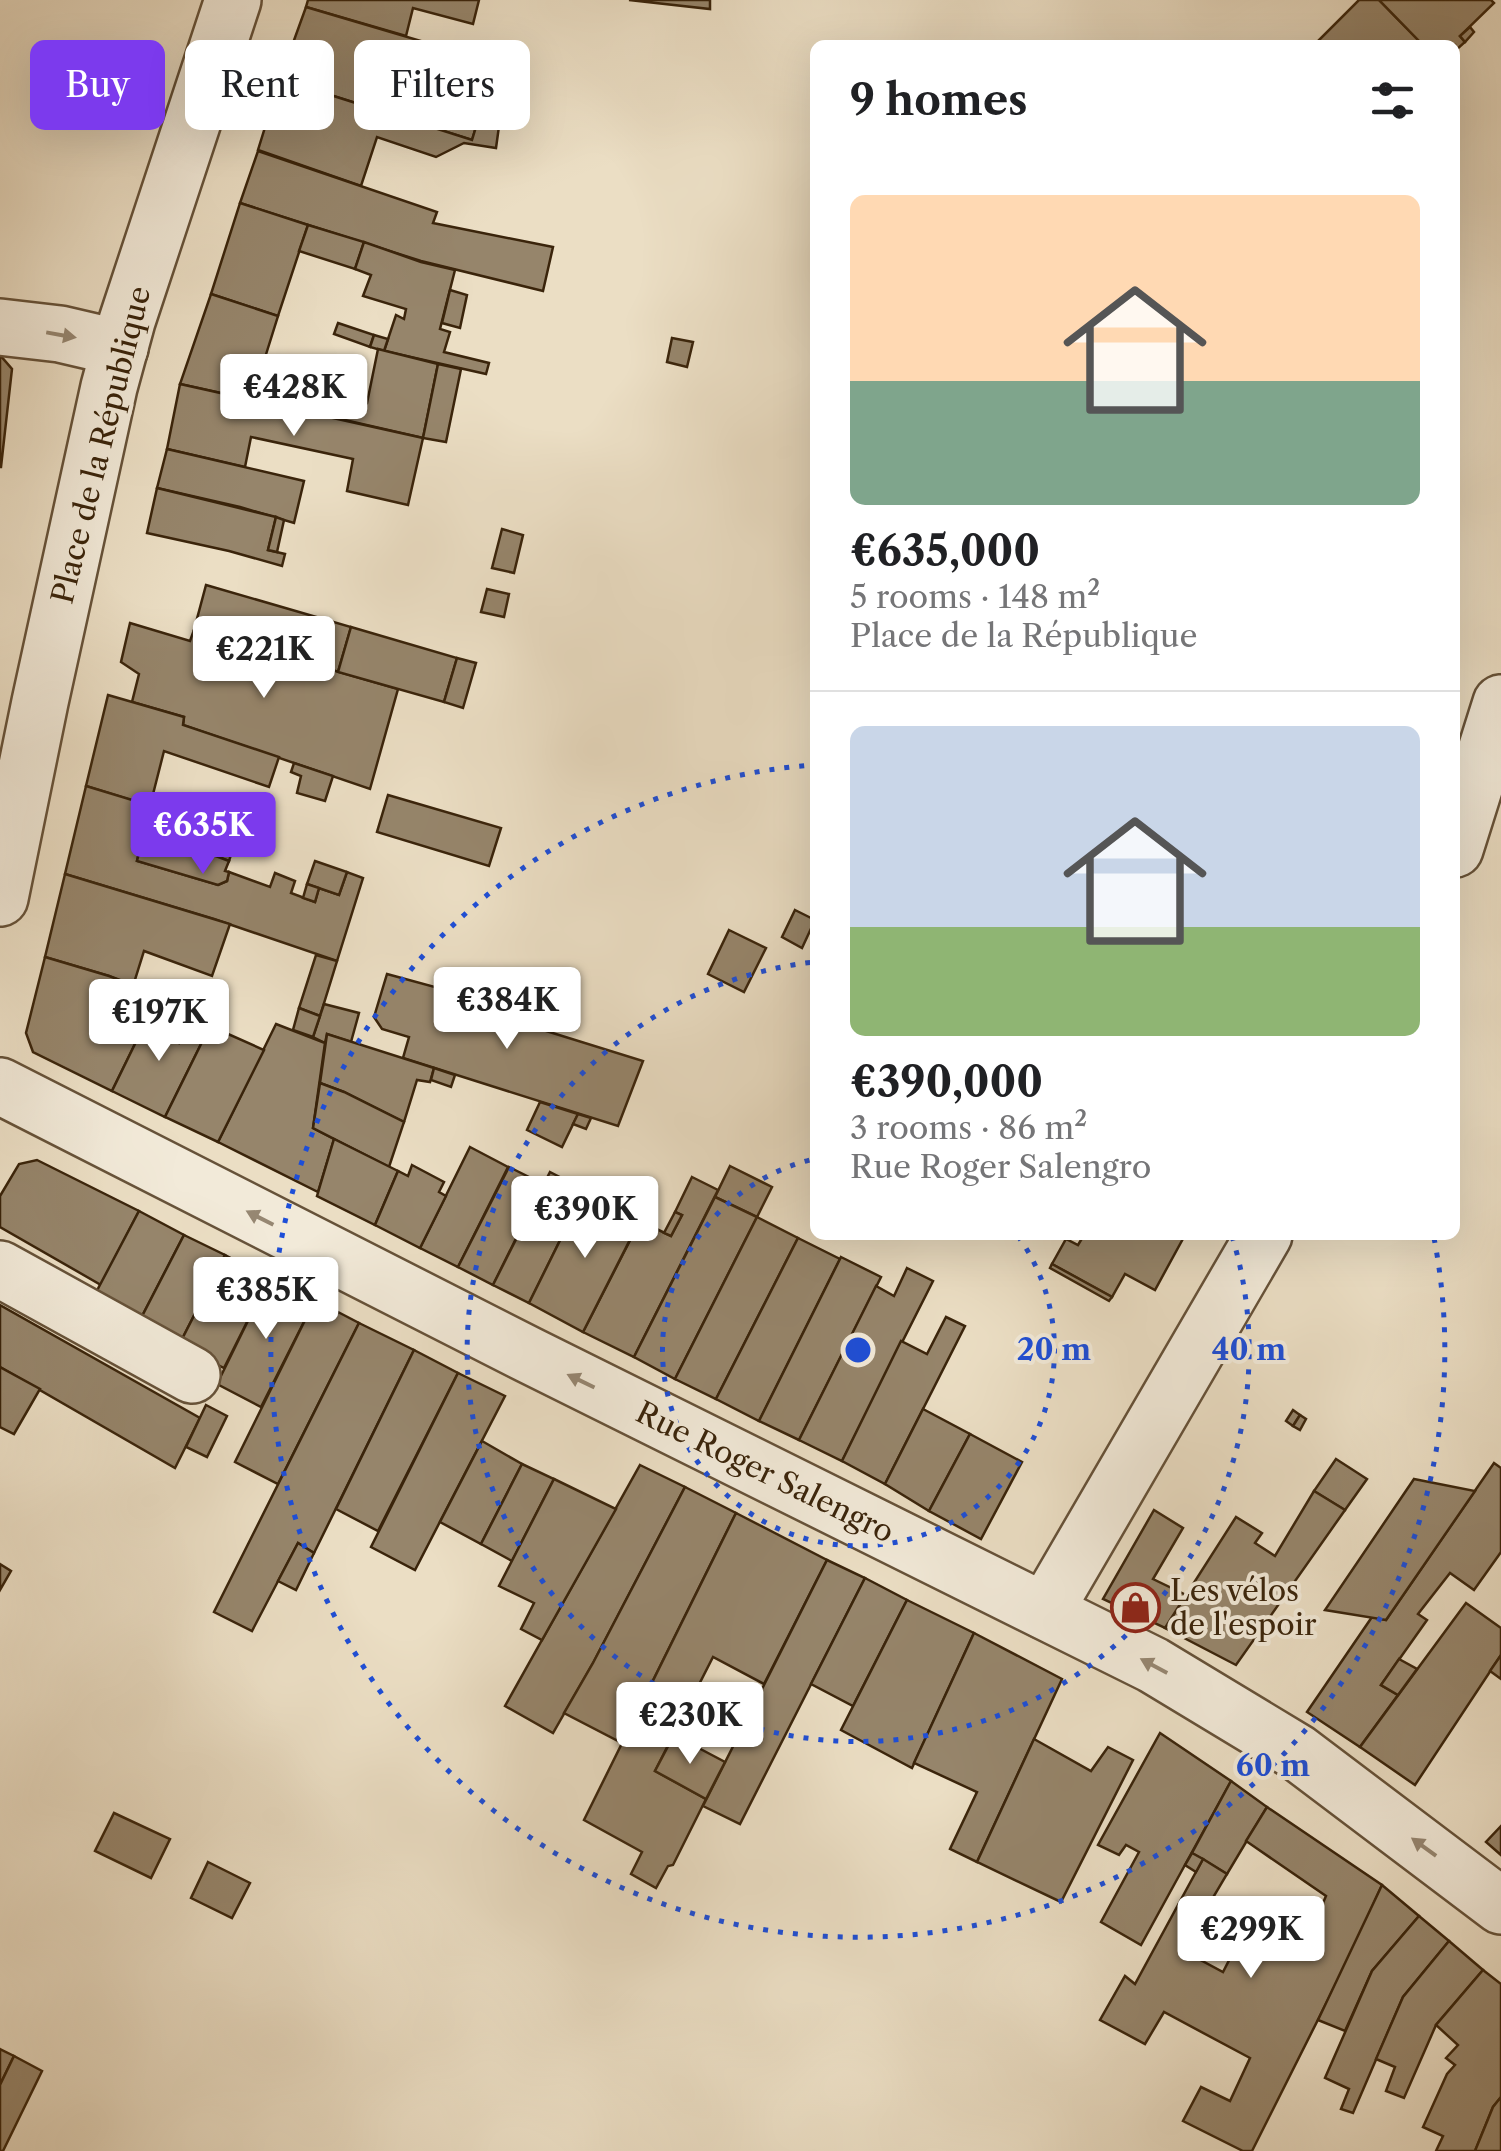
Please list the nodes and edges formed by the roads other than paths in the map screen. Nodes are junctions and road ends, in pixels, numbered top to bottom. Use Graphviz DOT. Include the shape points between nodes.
graph roads {
  1 [pos="233,0"];
  2 [pos="0,327"];
  3 [pos="120,348"];
  4 [pos="1501,702"];
  5 [pos="1460,833"];
  6 [pos="0,898"];
  7 [pos="0,1086"];
  8 [pos="1261,1240"];
  9 [pos="0,1269"];
  10 [pos="192,1375"];
  11 [pos="1045,1611"];
  12 [pos="1501,1906"];
  1 -- 3 [label="street, Place de la République"];
  2 -- 3 [label="street, one-way"];
  3 -- 6 [label="street, Place de la République"];
  4 -- 5 [label="street"];
  11 -- 7 [label="street, Rue Roger Salengro, one-way"];
  8 -- 11 [label="street"];
  9 -- 10 [label="street"];
  12 -- 11 [label="street, Rue Roger Salengro, one-way" via="1297,1752 1153,1665"];
}
